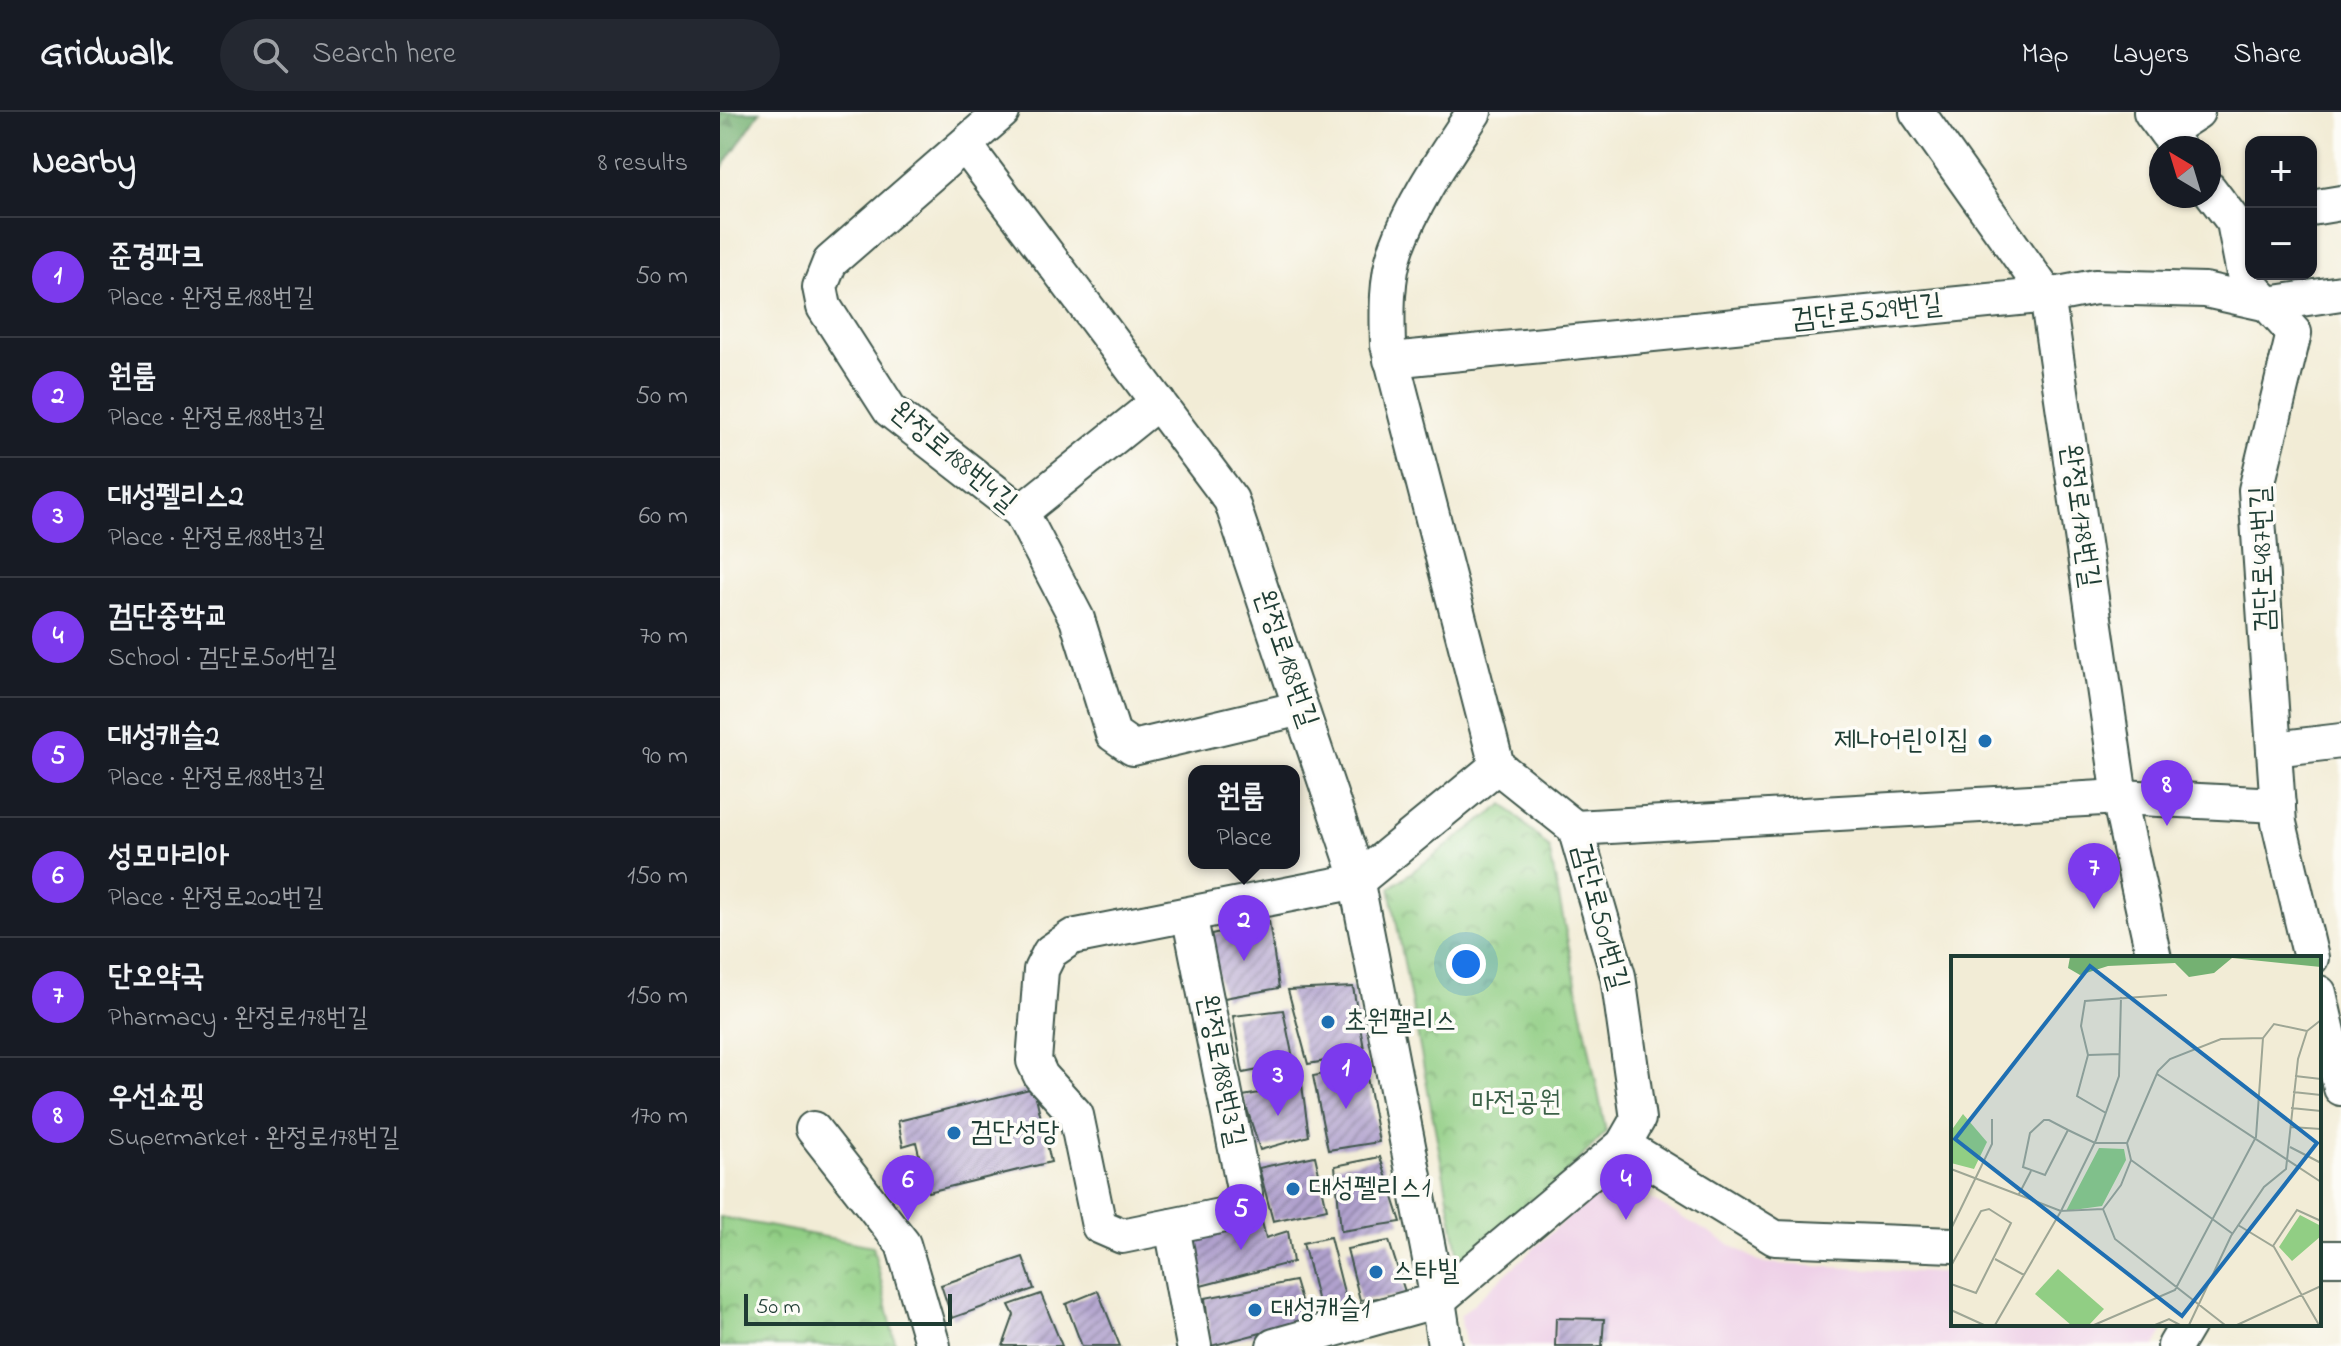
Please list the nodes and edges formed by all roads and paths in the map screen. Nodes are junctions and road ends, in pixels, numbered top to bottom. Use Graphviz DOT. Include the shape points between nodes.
graph roads {
  1 [pos="1002,112"];
  2 [pos="1474,112"];
  3 [pos="1917,112"];
  4 [pos="2197,112"];
  5 [pos="2165,131"];
  6 [pos="965,145"];
  7 [pos="2221,200"];
  8 [pos="2341,203"];
  9 [pos="2317,207"];
  10 [pos="2242,220"];
  11 [pos="2341,293"];
  12 [pos="2047,295"];
  13 [pos="2268,304"];
  14 [pos="1391,360"];
  15 [pos="1158,402"];
  16 [pos="1021,512"];
  17 [pos="1301,708"];
  18 [pos="2341,741"];
  19 [pos="2274,749"];
  20 [pos="1497,766"];
  21 [pos="2120,797"];
  22 [pos="2278,805"];
  23 [pos="1575,828"];
  24 [pos="1357,881"];
  25 [pos="1189,914"];
  26 [pos="2154,956"];
  27 [pos="2311,956"];
  28 [pos="2321,1002"];
  29 [pos="2341,1088"];
  30 [pos="813,1129"];
  31 [pos="1623,1145"];
  32 [pos="1172,1226"];
  33 [pos="1951,1245"];
  34 [pos="1438,1300"];
  35 [pos="2187,1326"];
  36 [pos="933,1346"];
  37 [pos="1194,1346"];
  38 [pos="1274,1346"];
  39 [pos="1445,1346"];
  40 [pos="2175,1346"];
  1 -- 6 [label="street, 완정로188번4길"];
  2 -- 14 [label="street" via="1425,188 1396,249 1387,308"];
  3 -- 12 [label="street, 완정로178번길"];
  4 -- 5 [label="street"];
  6 -- 15 [label="street, 완정로188번길"];
  6 -- 16 [label="street, 완정로188번4길" via="830,262 820,287 824,307 890,410"];
  7 -- 10 [label="street, 검단로487번길"];
  8 -- 9 [label="street"];
  10 -- 13 [label="street, 검단로487번길" via="2245,279"];
  11 -- 13 [label="street, 검단로529번길"];
  12 -- 13 [label="street, 검단로529번길" via="2095,287 2205,290"];
  12 -- 14 [label="street, 검단로529번길"];
  12 -- 21 [label="street, 완정로178번길"];
  13 -- 19 [label="street, 검단로487번길" via="2294,333 2256,490"];
  14 -- 20 [label="street"];
  15 -- 16 [label="street"];
  15 -- 17 [label="street, 완정로188번길" via="1231,500"];
  16 -- 17 [label="street, 완정로188번4길" via="1077,619 1113,734 1133,748"];
  17 -- 24 [label="street, 완정로188번길"];
  18 -- 19 [label="street"];
  19 -- 22 [label="street, 검단로487번길"];
  20 -- 23 [label="street, 검단로501번길"];
  20 -- 24 [label="street"];
  21 -- 22 [label="street"];
  21 -- 23 [label="street"];
  21 -- 26 [label="street, 완정로178번길"];
  22 -- 27 [label="street, 검단로487번길"];
  23 -- 31 [label="street, 검단로501번길" via="1620,990 1638,1119"];
  24 -- 25 [label="street, 완정로188번3길"];
  24 -- 34 [label="street, 완정로188번길"];
  25 -- 32 [label="street, 완정로188번3길" via="1245,1194 1225,1215"];
  25 -- 32 [label="street, 완정로188번3길" via="1072,937 1050,952 1041,970 1034,1061 1076,1115 1099,1226 1122,1236"];
  28 -- 29 [label="street"];
  30 -- 36 [label="street" via="903,1244"];
  31 -- 33 [label="street" via="1775,1238"];
  31 -- 34 [label="street"];
  32 -- 37 [label="street"];
  34 -- 38 [label="street"];
  34 -- 39 [label="street, 완정로188번길"];
  35 -- 40 [label="street"];
}
